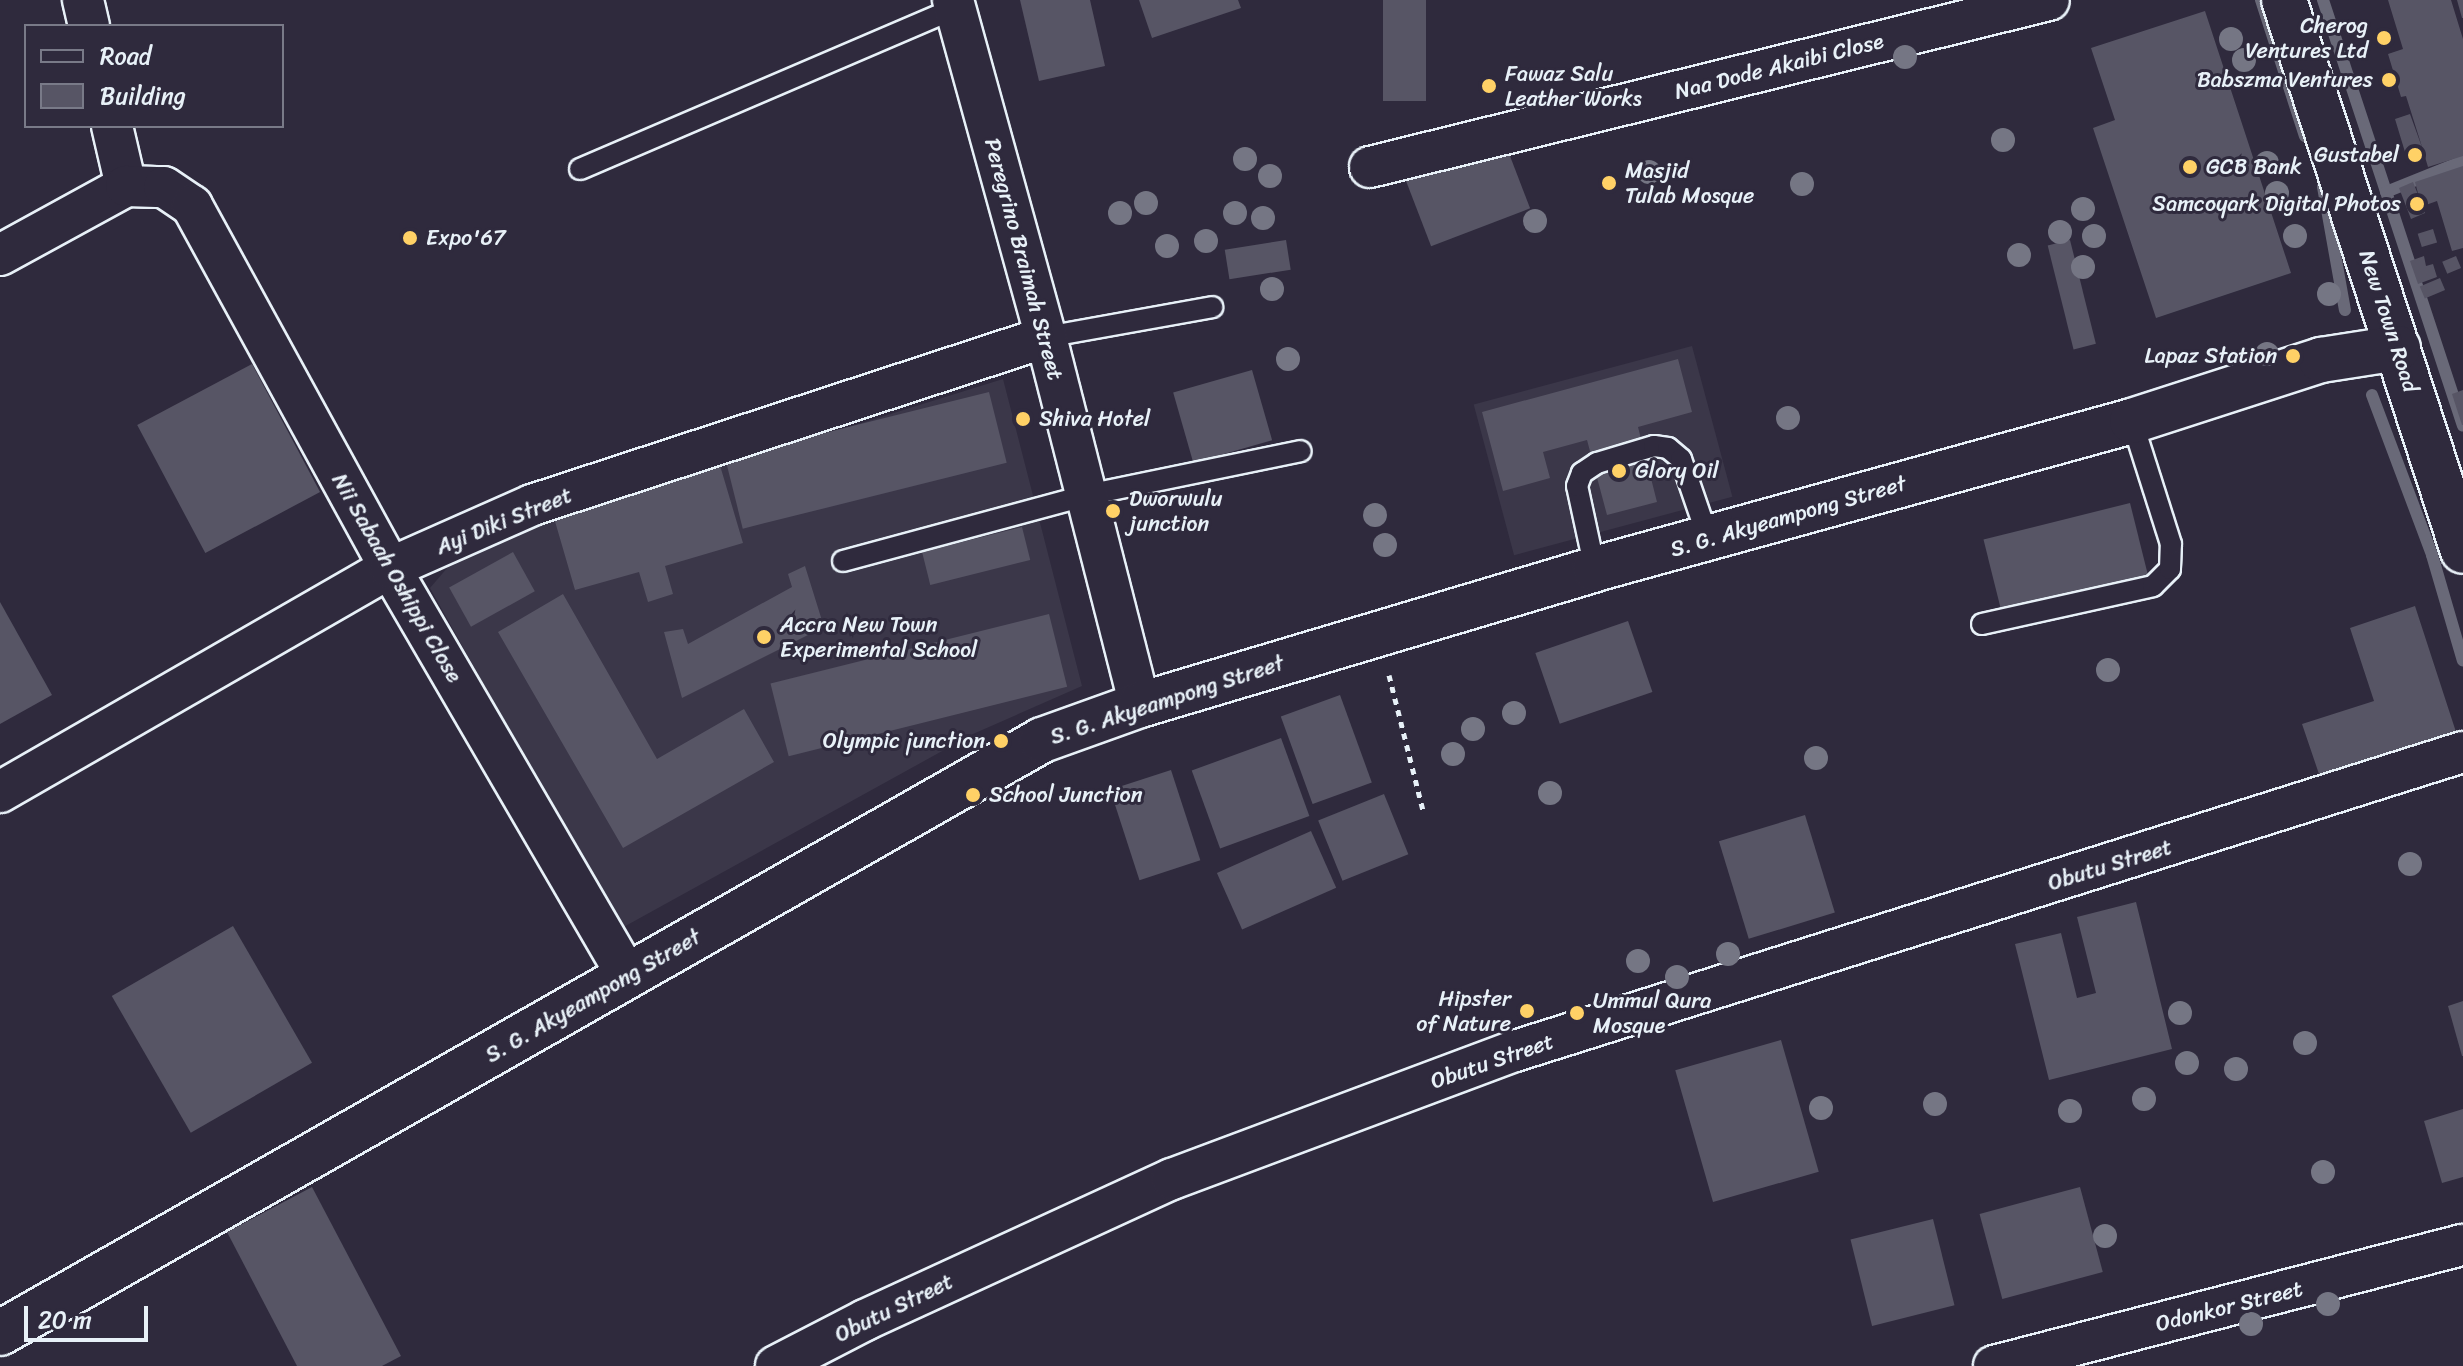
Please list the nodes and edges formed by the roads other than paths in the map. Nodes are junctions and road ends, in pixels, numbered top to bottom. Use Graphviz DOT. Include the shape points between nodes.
graph roads {
  1 [pos="83,0"];
  2 [pos="2049,0"];
  3 [pos="2284,0"];
  4 [pos="954,4"];
  5 [pos="89,24"];
  6 [pos="113,128"];
  7 [pos="1370,167"];
  8 [pos="580,169"];
  9 [pos="145,186"];
  10 [pos="0,255"];
  11 [pos="1212,307"];
  12 [pos="1046,337"];
  13 [pos="2398,348"];
  14 [pos="2132,421"];
  15 [pos="1301,451"];
  16 [pos="1087,495"];
  17 [pos="1708,538"];
  18 [pos="2463,551"];
  19 [pos="843,561"];
  20 [pos="390,568"];
  21 [pos="1595,569"];
  22 [pos="1982,624"];
  23 [pos="1140,705"];
  24 [pos="2463,752"];
  25 [pos="0,792"];
  26 [pos="627,975"];
  27 [pos="2463,1245"];
  28 [pos="0,1333"];
  29 [pos="776,1366"];
  30 [pos="1994,1366"];
  1 -- 5 [label="street"];
  2 -- 7 [label="street, Naa Dode Akaibi Close"];
  3 -- 13 [label="street, New Town Road"];
  4 -- 8 [label="lane"];
  4 -- 12 [label="street, Peregrino Braimah Street"];
  6 -- 9 [label="street"];
  9 -- 10 [label="street"];
  9 -- 20 [label="street, Nii Sabaah Oshippi Close" via="192,206"];
  11 -- 12 [label="lane"];
  12 -- 16 [label="street, Peregrino Braimah Street"];
  12 -- 20 [label="street, Ayi Diki Street" via="532,505"];
  13 -- 14 [label="street, S. G. Akyeampong Street" via="2321,360"];
  13 -- 18 [label="street, New Town Road"];
  14 -- 17 [label="street, S. G. Akyeampong Street"];
  14 -- 22 [label="lane" via="2171,544 2170,569 2153,586"];
  15 -- 16 [label="lane"];
  16 -- 19 [label="lane"];
  16 -- 23 [label="street, Peregrino Braimah Street"];
  17 -- 21 [label="street, S. G. Akyeampong Street"];
  17 -- 21 [label="lane" via="1681,459 1668,448 1654,446 1597,463 1582,473 1577,486"];
  20 -- 25 [label="street, Ayi Diki Street"];
  20 -- 26 [label="street, Nii Sabaah Oshippi Close"];
  21 -- 23 [label="street, S. G. Akyeampong Street"];
  23 -- 26 [label="street, S. G. Akyeampong Street" via="1005,759"];
  24 -- 29 [label="street, Obutu Street" via="1515,1051 1172,1179"];
  26 -- 28 [label="street, S. G. Akyeampong Street"];
  27 -- 30 [label="street, Odonkor Street"];
}
